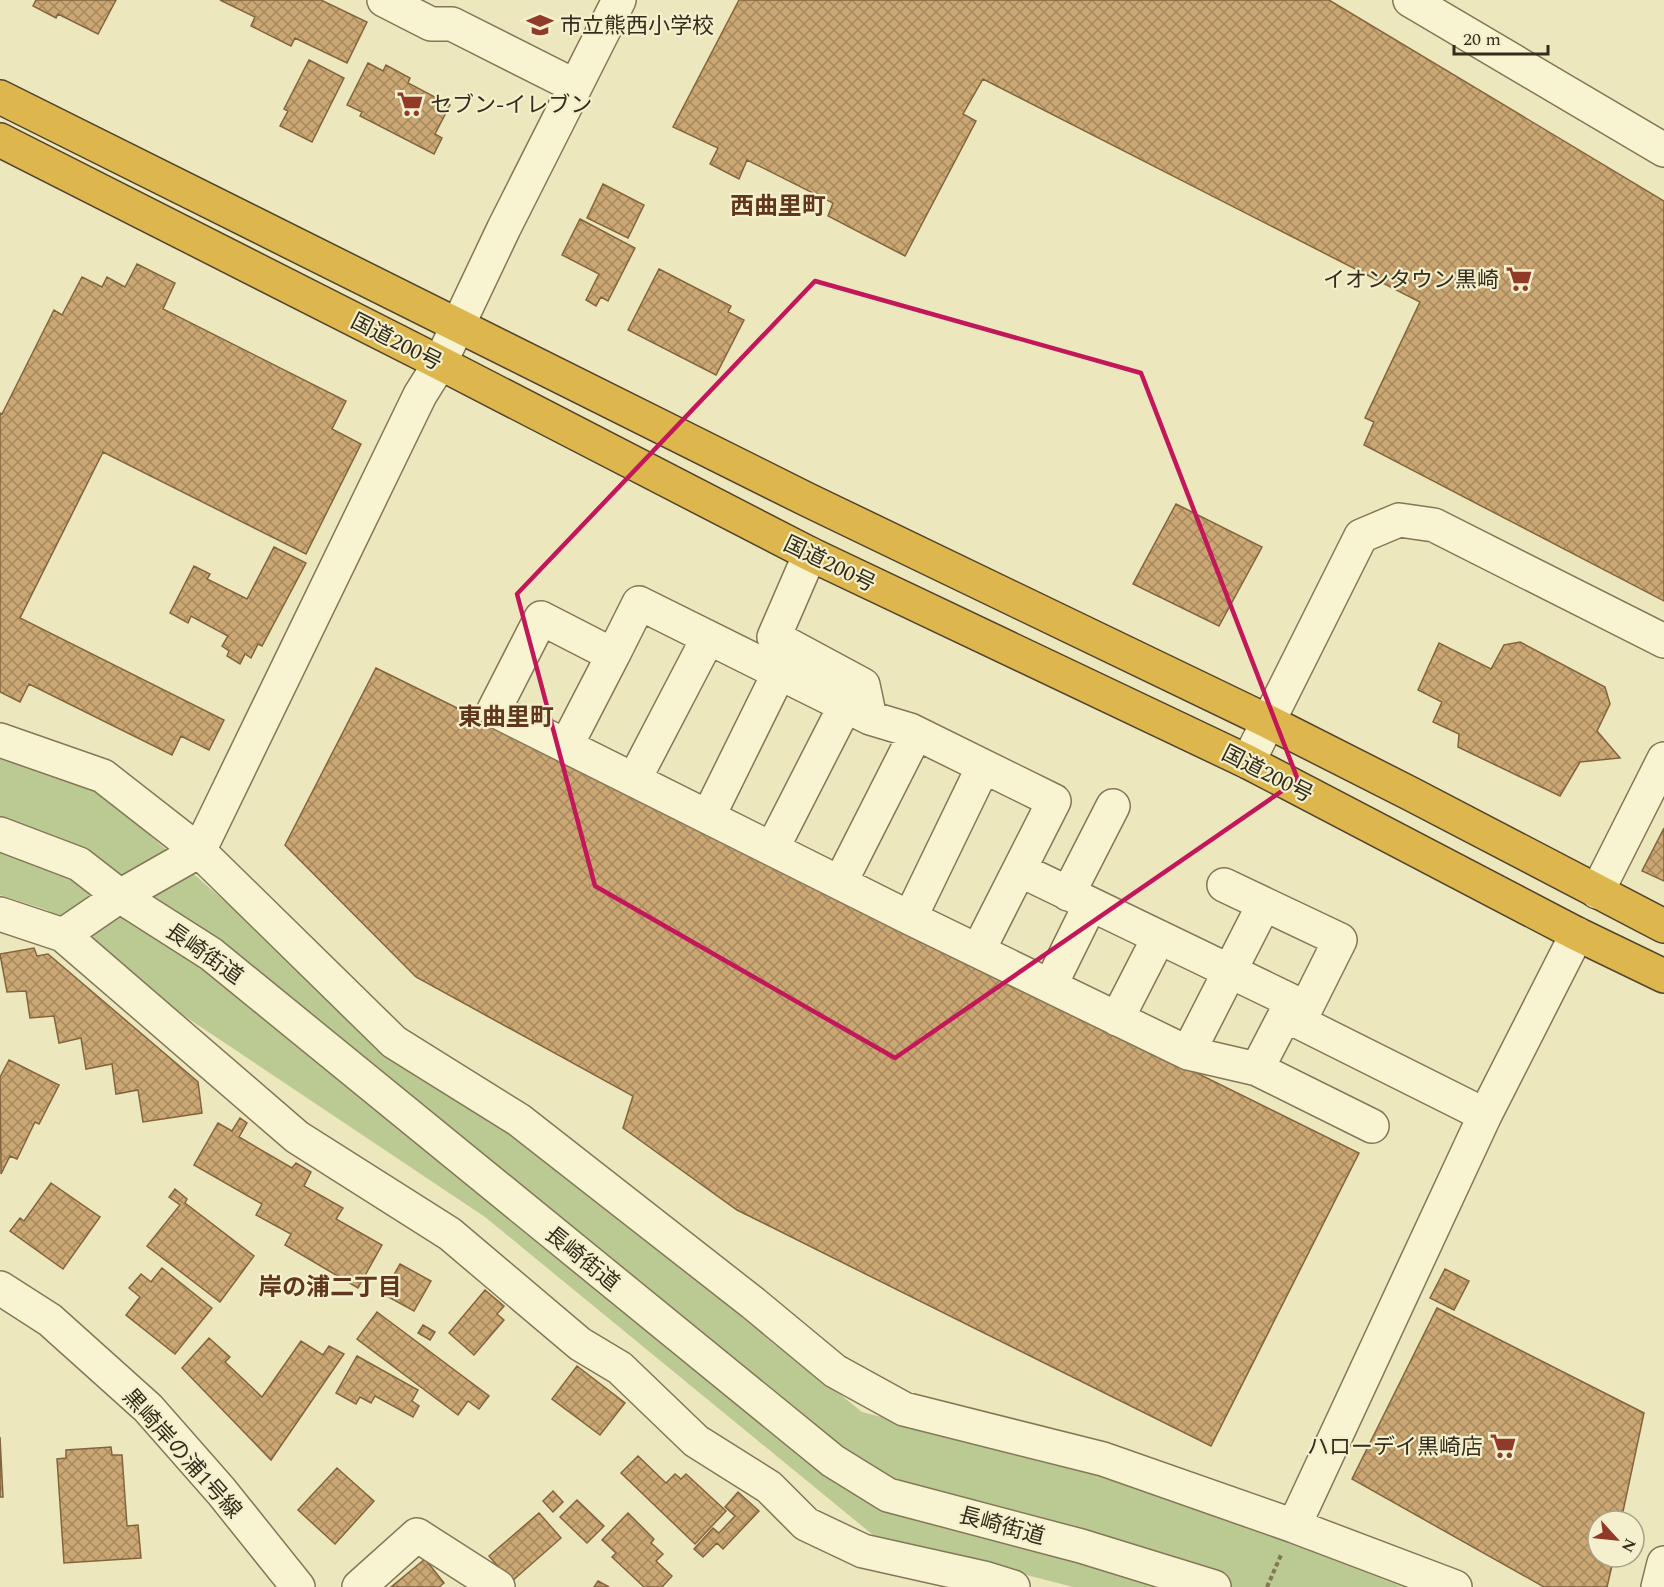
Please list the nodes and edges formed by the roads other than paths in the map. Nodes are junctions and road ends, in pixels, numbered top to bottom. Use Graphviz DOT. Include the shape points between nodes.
graph roads {
  1 [pos="384,0"];
  2 [pos="619,0"];
  3 [pos="1410,0"];
  4 [pos="575,86"];
  5 [pos="0,97"];
  6 [pos="0,140"];
  7 [pos="1664,150"];
  8 [pos="457,326"];
  9 [pos="440,363"];
  10 [pos="810,554"];
  11 [pos="708,638"];
  12 [pos="1664,640"];
  13 [pos="613,654"];
  14 [pos="779,673"];
  15 [pos="857,712"];
  16 [pos="1267,721"];
  17 [pos="916,733"];
  18 [pos="0,740"];
  19 [pos="566,746"];
  20 [pos="1664,759"];
  21 [pos="1248,762"];
  22 [pos="983,766"];
  23 [pos="634,780"];
  24 [pos="1113,806"];
  25 [pos="708,817"];
  26 [pos="0,834"];
  27 [pos="772,849"];
  28 [pos="199,851"];
  29 [pos="1020,870"];
  30 [pos="840,883"];
  31 [pos="1224,885"];
  32 [pos="1597,892"];
  33 [pos="120,896"];
  34 [pos="1079,899"];
  35 [pos="1264,904"];
  36 [pos="0,914"];
  37 [pos="910,918"];
  38 [pos="1664,926"];
  39 [pos="63,934"];
  40 [pos="1577,934"];
  41 [pos="1159,937"];
  42 [pos="978,951"];
  43 [pos="1231,971"];
  44 [pos="1664,976"];
  45 [pos="1050,986"];
  46 [pos="1296,1011"];
  47 [pos="1118,1019"];
  48 [pos="1188,1053"];
  49 [pos="1257,1069"];
  50 [pos="1485,1116"];
  51 [pos="1372,1126"];
  52 [pos="0,1288"];
  53 [pos="1294,1526"];
  54 [pos="1664,1563"];
  55 [pos="287,1585"];
  56 [pos="358,1587"];
  57 [pos="498,1587"];
  58 [pos="1013,1587"];
  59 [pos="1214,1587"];
  60 [pos="1455,1587"];
  61 [pos="1658,1587"];
  1 -- 4 [label="street" via="431,24 452,24"];
  2 -- 4 [label="street"];
  3 -- 7 [label="street"];
  4 -- 8 [label="street"];
  5 -- 8 [label="highway, 国道200号"];
  6 -- 9 [label="highway, 国道200号"];
  8 -- 9 [label="street"];
  8 -- 16 [label="highway, 国道200号"];
  9 -- 10 [label="highway, 国道200号"];
  9 -- 28 [label="street" via="415,406"];
  10 -- 15 [label="street" via="774,637 863,685"];
  10 -- 21 [label="highway, 国道200号"];
  11 -- 13 [label="street" via="639,603"];
  11 -- 14 [label="street"];
  11 -- 23 [label="street"];
  12 -- 16 [label="street" via="1434,525 1399,520 1362,536"];
  13 -- 19 [label="street"];
  13 -- 19 [label="street" via="541,618 494,710"];
  14 -- 15 [label="street"];
  14 -- 25 [label="street"];
  15 -- 17 [label="street"];
  15 -- 27 [label="street"];
  16 -- 21 [label="street"];
  16 -- 32 [label="highway, 国道200号"];
  17 -- 22 [label="street"];
  17 -- 30 [label="street"];
  18 -- 28 [label="street" via="102,776"];
  19 -- 23 [label="street"];
  20 -- 32 [label="street"];
  21 -- 40 [label="highway, 国道200号"];
  22 -- 29 [label="street" via="1054,801"];
  22 -- 37 [label="street"];
  23 -- 25 [label="street"];
  24 -- 34 [label="street"];
  25 -- 27 [label="street"];
  26 -- 33 [label="street, 長崎街道" via="80,864"];
  27 -- 30 [label="street"];
  28 -- 33 [label="street"];
  28 -- 53 [label="street" via="394,1042 519,1120 835,1371 904,1409 1103,1459"];
  29 -- 34 [label="street"];
  29 -- 42 [label="street"];
  30 -- 37 [label="street"];
  31 -- 35 [label="street"];
  32 -- 38 [label="highway, 国道200号"];
  33 -- 39 [label="street"];
  33 -- 59 [label="street, 長崎街道" via="212,954 833,1461 888,1495 1081,1546"];
  34 -- 41 [label="street"];
  34 -- 45 [label="street"];
  35 -- 43 [label="street"];
  35 -- 46 [label="street" via="1340,940"];
  36 -- 39 [label="street"];
  37 -- 42 [label="street"];
  39 -- 58 [label="street" via="297,1137 450,1233 580,1344 620,1368 696,1441 769,1487 806,1524 863,1551"];
  40 -- 44 [label="highway, 国道200号"];
  40 -- 50 [label="street"];
  41 -- 43 [label="street"];
  41 -- 47 [label="street"];
  42 -- 45 [label="street"];
  43 -- 46 [label="street"];
  43 -- 48 [label="street"];
  45 -- 47 [label="street"];
  46 -- 49 [label="street"];
  46 -- 50 [label="street"];
  47 -- 48 [label="street"];
  48 -- 49 [label="street"];
  49 -- 51 [label="street"];
  50 -- 53 [label="street"];
  52 -- 55 [label="street, 黒崎岸の浦1号線" via="50,1320 148,1408 221,1491"];
  53 -- 60 [label="street"];
  54 -- 61 [label="street"];
  56 -- 57 [label="street" via="417,1535"];
}
